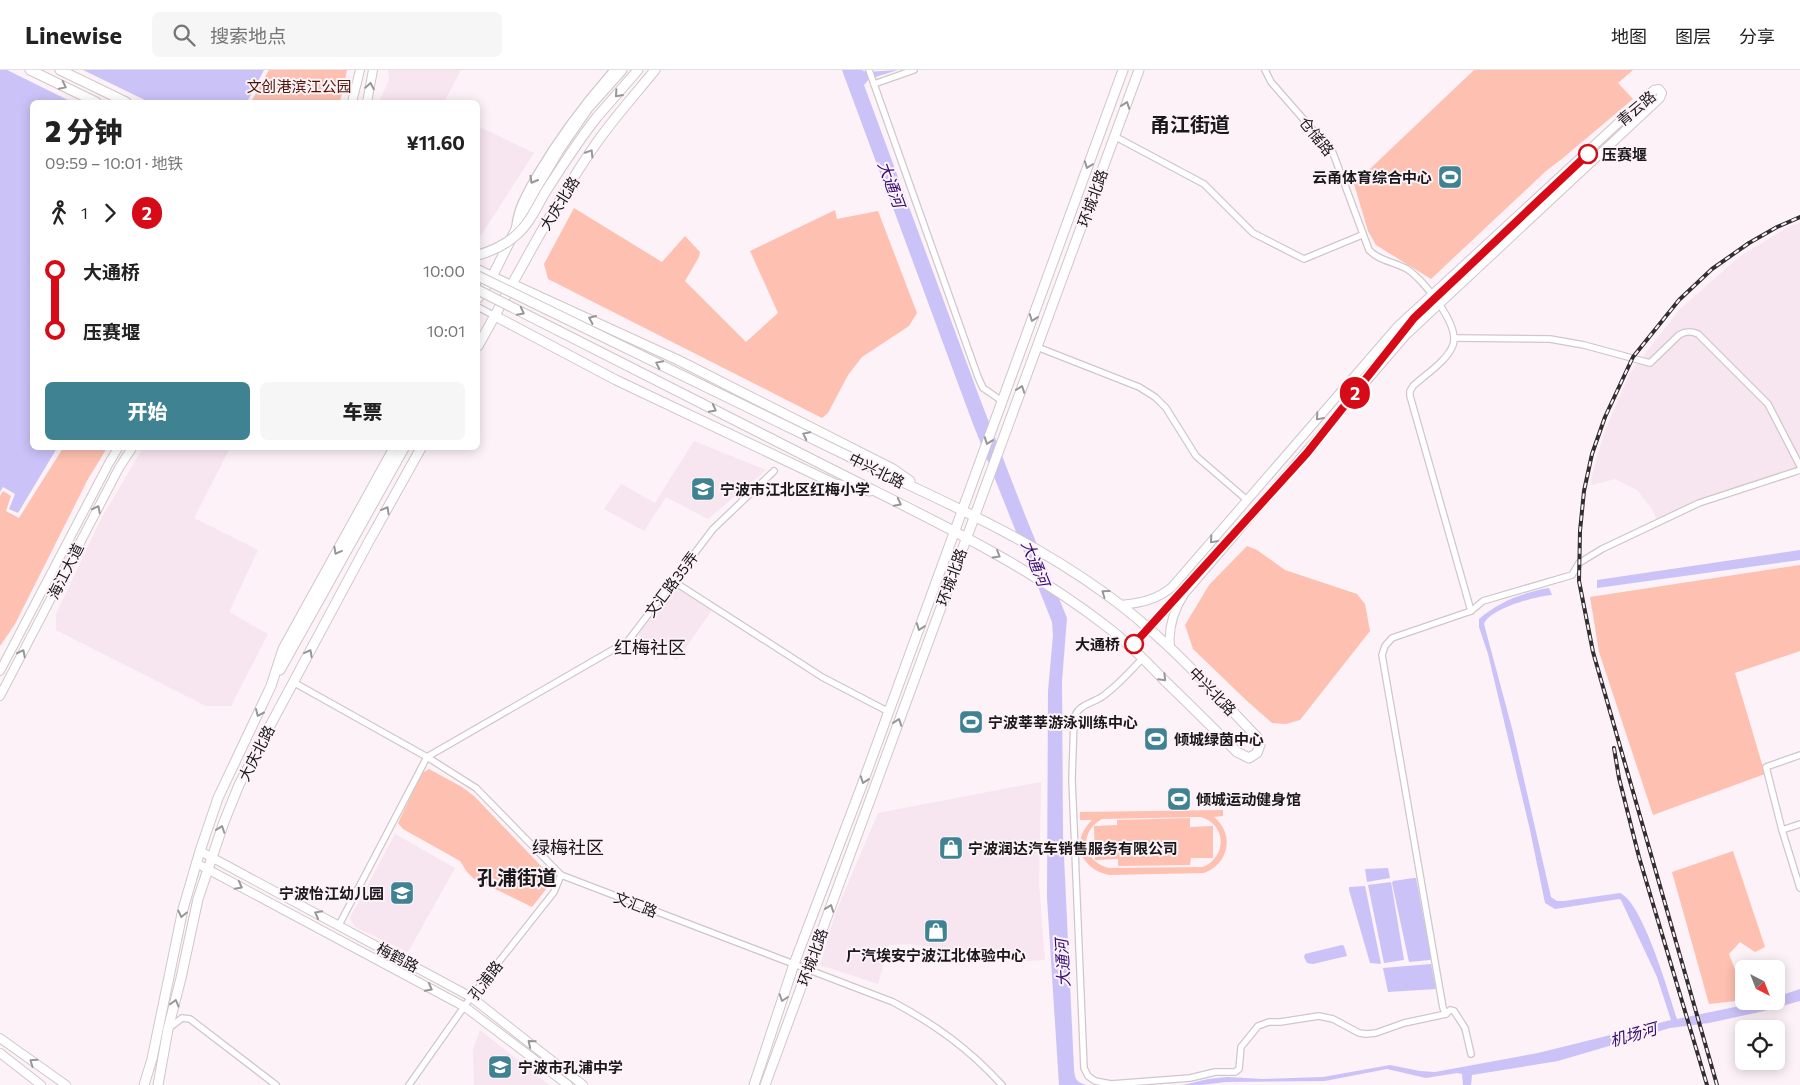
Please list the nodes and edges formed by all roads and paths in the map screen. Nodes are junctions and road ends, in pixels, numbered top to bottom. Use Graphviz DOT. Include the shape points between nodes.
graph roads {
  1 [pos="30,70"];
  2 [pos="60,70"];
  3 [pos="360,70"];
  4 [pos="373,70"];
  5 [pos="613,70"];
  6 [pos="622,70"];
  7 [pos="638,70"];
  8 [pos="655,70"];
  9 [pos="868,70"];
  10 [pos="914,70"];
  11 [pos="1123,70"];
  12 [pos="1139,70"];
  13 [pos="1265,70"];
  14 [pos="874,84"];
  15 [pos="92,100"];
  16 [pos="122,100"];
  17 [pos="352,100"];
  18 [pos="367,100"];
  19 [pos="1114,136"];
  20 [pos="515,230"];
  21 [pos="1362,235"];
  22 [pos="480,254"];
  23 [pos="480,269"];
  24 [pos="493,275"];
  25 [pos="480,277"];
  26 [pos="512,284"];
  27 [pos="480,291"];
  28 [pos="1433,294"];
  29 [pos="480,295"];
  30 [pos="1438,304"];
  31 [pos="480,308"];
  32 [pos="495,316"];
  33 [pos="1454,338"];
  34 [pos="480,342"];
  35 [pos="1037,347"];
  36 [pos="1002,401"];
  37 [pos="117,450"];
  38 [pos="131,450"];
  39 [pos="393,450"];
  40 [pos="403,450"];
  41 [pos="420,450"];
  42 [pos="1800,466"];
  43 [pos="1800,470"];
  44 [pos="774,471"];
  45 [pos="880,494"];
  46 [pos="926,494"];
  47 [pos="1248,500"];
  48 [pos="962,511"];
  49 [pos="974,517"];
  50 [pos="954,532"];
  51 [pos="966,537"];
  52 [pos="674,581"];
  53 [pos="1121,605"];
  54 [pos="1471,611"];
  55 [pos="1170,646"];
  56 [pos="1143,658"];
  57 [pos="0,671"];
  58 [pos="293,682"];
  59 [pos="271,686"];
  60 [pos="0,696"];
  61 [pos="889,712"];
  62 [pos="1800,755"];
  63 [pos="427,757"];
  64 [pos="1800,824"];
  65 [pos="1782,830"];
  66 [pos="200,851"];
  67 [pos="211,857"];
  68 [pos="196,863"];
  69 [pos="207,869"];
  70 [pos="561,875"];
  71 [pos="1800,888"];
  72 [pos="339,925"];
  73 [pos="794,964"];
  74 [pos="808,969"];
  75 [pos="471,996"];
  76 [pos="465,1007"];
  77 [pos="1446,1014"];
  78 [pos="168,1029"];
  79 [pos="0,1038"];
  80 [pos="0,1053"];
  81 [pos="1471,1054"];
  82 [pos="41,1085"];
  83 [pos="66,1085"];
  84 [pos="144,1085"];
  85 [pos="158,1085"];
  86 [pos="276,1085"];
  87 [pos="409,1085"];
  88 [pos="568,1085"];
  89 [pos="583,1085"];
  90 [pos="754,1085"];
  91 [pos="765,1085"];
  92 [pos="1002,1085"];
  1 -- 15 [label="main road, one-way"];
  2 -- 16 [label="main road"];
  3 -- 17 [label="street"];
  18 -- 4 [label="street, one-way"];
  5 -- 20 [label="street, one-way" via="579,109 549,153 526,192"];
  6 -- 20 [label="main road, 大庆北路" via="588,108 559,150"];
  7 -- 22 [label="main road, one-way, bridge" via="576,144 517,235 503,246"];
  26 -- 8 [label="main road, 大庆北路, one-way" via="593,148"];
  9 -- 14 [label="street"];
  10 -- 14 [label="street"];
  11 -- 36 [label="main road, 环城北路, one-way"];
  19 -- 12 [label="main road, 环城北路, one-way"];
  13 -- 21 [label="street, 仓储路" via="1271,82 1334,153"];
  14 -- 36 [label="street" via="978,377 984,388"];
  19 -- 21 [label="street" via="1204,184 1253,233 1304,259"];
  19 -- 35 [label="main road, 环城北路"];
  20 -- 24 [label="main road, 大庆北路"];
  21 -- 28 [label="street, 仓储路" via="1373,254 1409,271"];
  23 -- 24 [label="street"];
  24 -- 26 [label="street"];
  24 -- 29 [label="main road, 大庆北路"];
  46 -- 25 [label="main road, 中兴北路, one-way, bridge"];
  26 -- 32 [label="main road, 大庆北路"];
  46 -- 26 [label="main road, one-way" via="892,469 678,360"];
  27 -- 45 [label="main road, 中兴北路, one-way, bridge"];
  28 -- 30 [label="street, 仓储路"];
  28 -- 30 [label="street, 青云路" via="1654,90 1659,89 1662,93 1660,98"];
  28 -- 47 [label="street, 青云路, one-way" via="1397,327"];
  30 -- 33 [label="street, 仓储路"];
  30 -- 55 [label="street, 青云路" via="1406,335 1184,594 1173,615"];
  31 -- 32 [label="street"];
  32 -- 34 [label="main road, 大庆北路"];
  32 -- 45 [label="main road" via="616,380 835,484"];
  33 -- 42 [label="street" via="1550,339 1650,363 1679,335 1684,332 1698,334 1768,404"];
  33 -- 54 [label="street" via="1450,351 1413,386 1410,396"];
  35 -- 47 [label="street" via="1140,387 1155,397 1166,408 1196,456"];
  49 -- 35 [label="main road, 环城北路, one-way"];
  36 -- 48 [label="main road, 环城北路, one-way"];
  37 -- 57 [label="street, 海江大道"];
  60 -- 38 [label="street, 海江大道, one-way"];
  39 -- 59 [label="main road, 大庆北路, one-way" via="283,649"];
  40 -- 59 [label="main road"];
  58 -- 41 [label="main road, 大庆北路, one-way"];
  43 -- 54 [label="street" via="1699,503 1602,549 1579,563 1572,575 1483,601"];
  44 -- 52 [label="street, 文汇路35弄" via="713,529"];
  45 -- 50 [label="main road, 中兴北路, one-way"];
  46 -- 48 [label="main road, 中兴北路"];
  47 -- 53 [label="street, 青云路, one-way" via="1166,592 1151,600"];
  48 -- 49 [label="main road, 中兴北路"];
  48 -- 50 [label="main road, 环城北路"];
  49 -- 51 [label="main road, 环城北路"];
  53 -- 49 [label="main road, 中兴北路, one-way" via="1026,544"];
  50 -- 51 [label="main road, 中兴北路"];
  50 -- 61 [label="main road, 环城北路, one-way"];
  51 -- 56 [label="main road, 中兴北路, one-way" via="1072,602 1107,626"];
  74 -- 51 [label="main road, 环城北路, one-way"];
  52 -- 61 [label="street" via="822,677"];
  52 -- 63 [label="street, 文汇路35弄" via="628,641"];
  53 -- 55 [label="main road, 中兴北路"];
  54 -- 77 [label="street" via="1392,638 1382,655"];
  56 -- 55 [label="main road, 中兴北路, one-way" via="1237,752 1249,758 1257,753 1260,745 1257,737"];
  56 -- 77 [label="street" via="1100,698 1079,708 1074,719 1072,778 1084,1068 1088,1076 1095,1081 1112,1084 1235,1072 1239,1069 1241,1047 1258,1026 1269,1022 1320,1016 1366,1034"];
  58 -- 63 [label="street, 文汇路"];
  67 -- 58 [label="main road, 大庆北路, one-way" via="239,785"];
  59 -- 66 [label="main road, 大庆北路, one-way" via="218,798"];
  61 -- 73 [label="main road, 环城北路, one-way"];
  62 -- 65 [label="street" via="1766,767"];
  63 -- 70 [label="street, 文汇路" via="476,788"];
  63 -- 72 [label="street"];
  64 -- 65 [label="street"];
  65 -- 71 [label="street"];
  66 -- 67 [label="street, 梅鹤路"];
  66 -- 68 [label="main road, 大庆北路"];
  67 -- 69 [label="main road, 大庆北路"];
  72 -- 67 [label="street, 梅鹤路, one-way"];
  68 -- 69 [label="street, 梅鹤路"];
  68 -- 84 [label="main road, 大庆北路, one-way"];
  69 -- 76 [label="street, 梅鹤路, one-way"];
  78 -- 69 [label="main road, 大庆北路, one-way"];
  70 -- 73 [label="street, 文汇路"];
  70 -- 75 [label="street, 孔浦路" via="554,892"];
  72 -- 75 [label="street, 梅鹤路"];
  73 -- 74 [label="street, 文汇路"];
  73 -- 90 [label="main road, 环城北路, one-way"];
  74 -- 91 [label="main road, 环城北路"];
  74 -- 92 [label="street, 文汇路" via="893,1002 926,1019 954,1039"];
  75 -- 76 [label="street, 孔浦路"];
  89 -- 75 [label="street, 梅鹤路, one-way"];
  76 -- 87 [label="street, 孔浦路"];
  76 -- 88 [label="street, 梅鹤路"];
  77 -- 81 [label="street" via="1454,1011 1464,1028"];
  78 -- 85 [label="main road, 大庆北路"];
  78 -- 86 [label="street" via="182,1018 190,1019"];
  83 -- 79 [label="street, one-way"];
  80 -- 82 [label="street"];
}
